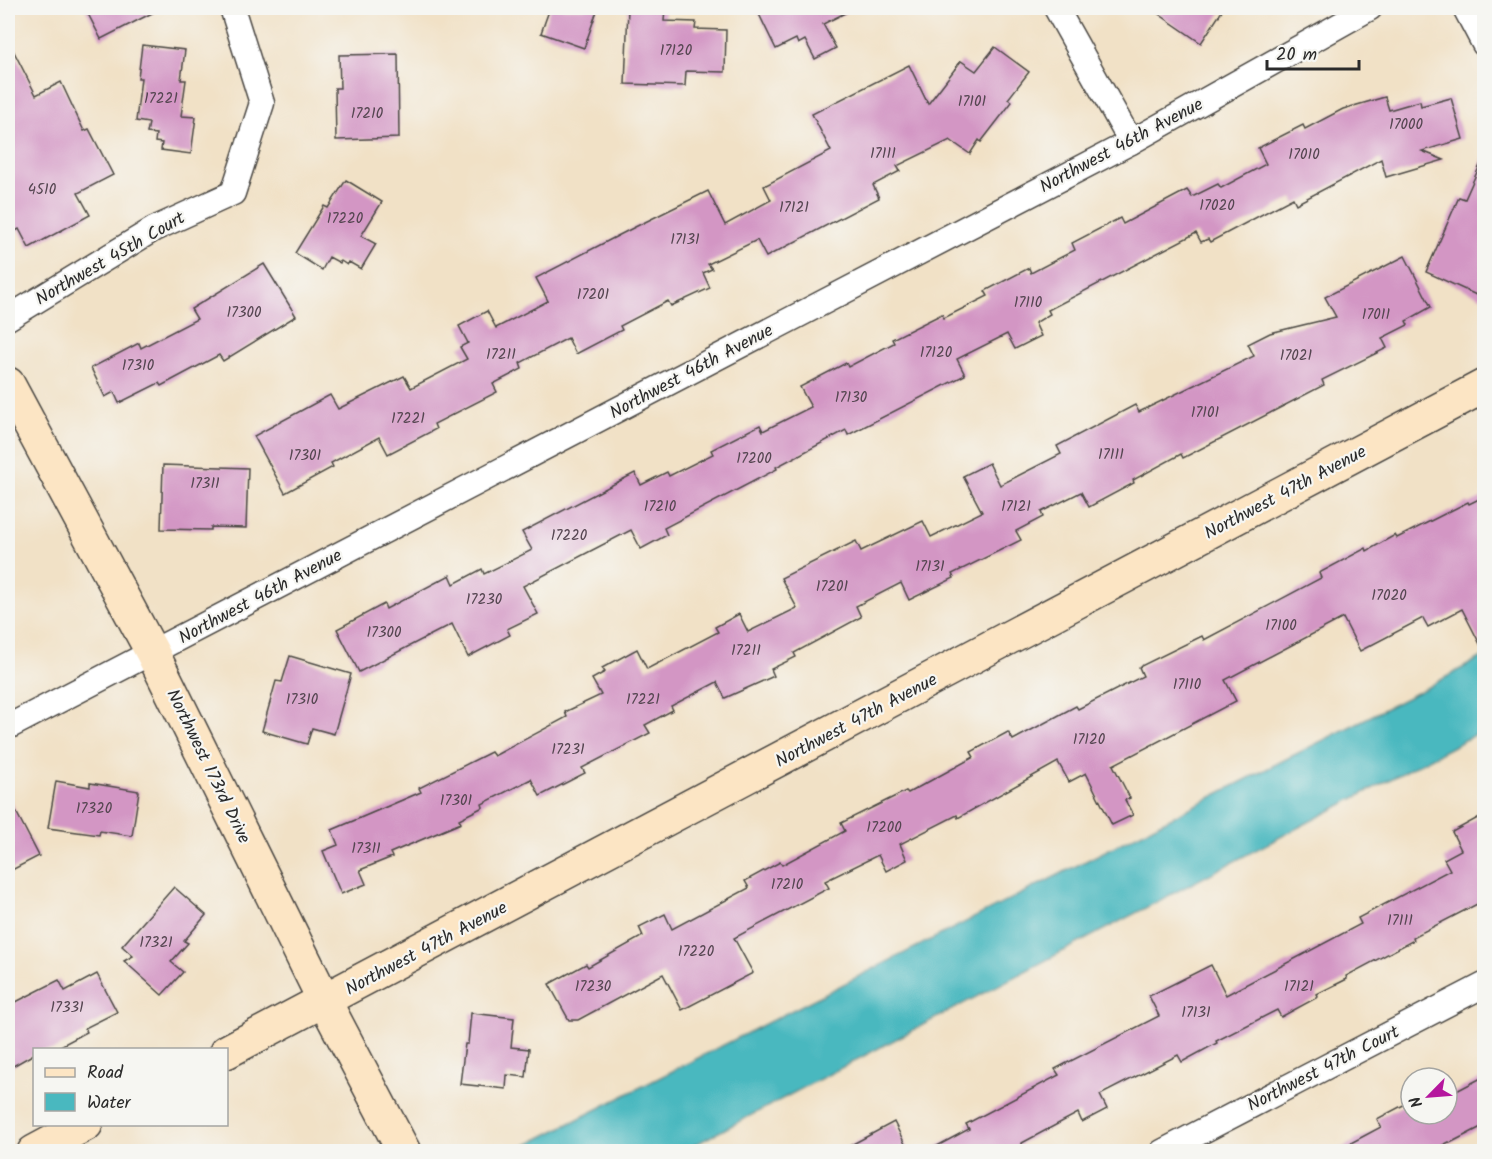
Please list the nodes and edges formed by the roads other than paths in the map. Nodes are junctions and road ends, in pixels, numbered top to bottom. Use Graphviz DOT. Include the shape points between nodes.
graph roads {
  1 [pos="232,8"];
  2 [pos="1056,8"];
  3 [pos="1370,8"];
  4 [pos="1465,8"];
  5 [pos="1485,44"];
  6 [pos="1131,142"];
  7 [pos="8,318"];
  8 [pos="8,384"];
  9 [pos="1485,386"];
  10 [pos="152,652"];
  11 [pos="8,727"];
  12 [pos="1485,985"];
  13 [pos="325,1002"];
  14 [pos="228,1051"];
  15 [pos="84,1126"];
  16 [pos="34,1152"];
  17 [pos="404,1152"];
  18 [pos="1162,1152"];
  1 -- 7 [label="street, Northwest 45th Court" via="262,103 233,193 154,229"];
  2 -- 6 [label="street"];
  3 -- 6 [label="street, Northwest 46th Avenue"];
  4 -- 5 [label="street"];
  6 -- 10 [label="street, Northwest 46th Avenue"];
  8 -- 10 [label="main road, Northwest 173rd Drive"];
  9 -- 13 [label="main road, Northwest 47th Avenue"];
  10 -- 11 [label="street, Northwest 46th Avenue"];
  10 -- 13 [label="main road, Northwest 173rd Drive"];
  12 -- 18 [label="street, Northwest 47th Court"];
  13 -- 14 [label="main road, Northwest 47th Avenue"];
  13 -- 17 [label="main road, Northwest 173rd Drive"];
  15 -- 16 [label="main road"];
}
